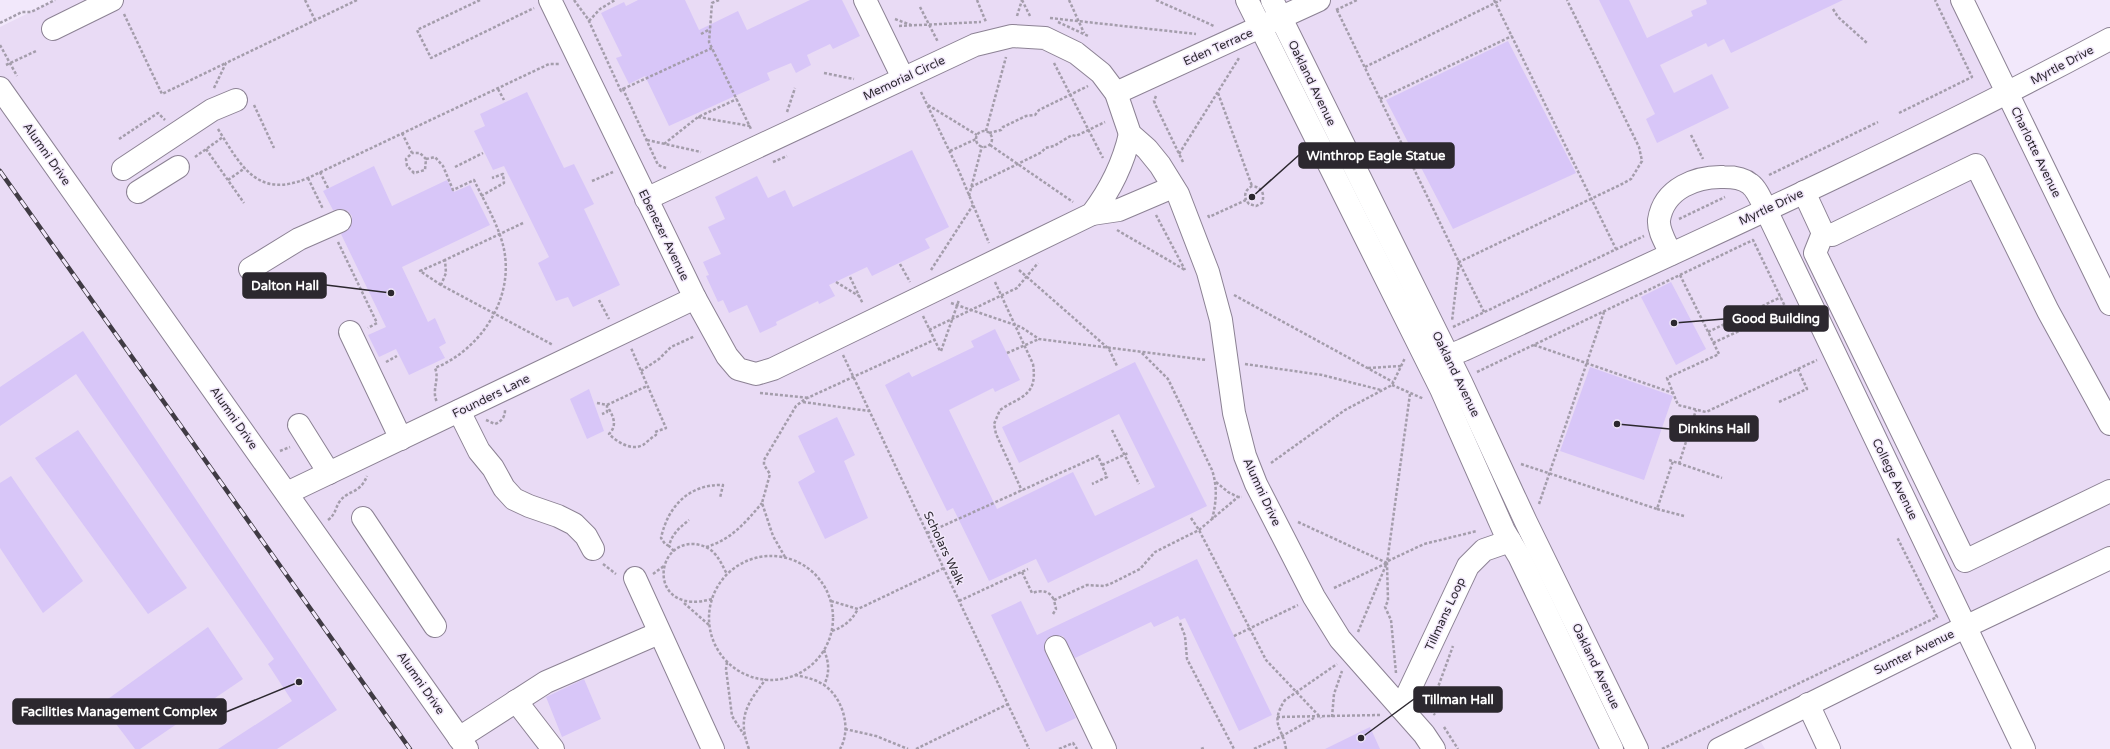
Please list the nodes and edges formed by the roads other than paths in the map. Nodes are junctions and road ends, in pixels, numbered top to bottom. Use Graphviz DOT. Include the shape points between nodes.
graph roads {
  1 [pos="865,0"];
  2 [pos="1247,0"];
  3 [pos="1962,0"];
  4 [pos="116,4"];
  5 [pos="543,4"];
  6 [pos="1328,5"];
  7 [pos="1276,9"];
  8 [pos="1261,28"];
  9 [pos="53,29"];
  10 [pos="2110,39"];
  11 [pos="904,78"];
  12 [pos="0,88"];
  13 [pos="1116,93"];
  14 [pos="2007,94"];
  15 [pos="245,102"];
  16 [pos="1130,134"];
  17 [pos="186,162"];
  18 [pos="123,169"];
  19 [pos="1176,191"];
  20 [pos="138,192"];
  21 [pos="1804,192"];
  22 [pos="646,199"];
  23 [pos="1766,210"];
  24 [pos="1092,214"];
  25 [pos="333,223"];
  26 [pos="1823,233"];
  27 [pos="1671,254"];
  28 [pos="250,269"];
  29 [pos="695,298"];
  30 [pos="2110,304"];
  31 [pos="357,331"];
  32 [pos="1438,360"];
  33 [pos="457,412"];
  34 [pos="2110,424"];
  35 [pos="299,425"];
  36 [pos="401,439"];
  37 [pos="329,473"];
  38 [pos="2110,491"];
  39 [pos="287,493"];
  40 [pos="363,518"];
  41 [pos="1510,541"];
  42 [pos="594,549"];
  43 [pos="2110,558"];
  44 [pos="635,578"];
  45 [pos="435,626"];
  46 [pos="1965,627"];
  47 [pos="659,633"];
  48 [pos="1056,647"];
  49 [pos="516,701"];
  50 [pos="1808,704"];
  51 [pos="1394,711"];
  52 [pos="463,743"];
  53 [pos="553,749"];
  54 [pos="713,749"];
  55 [pos="1105,749"];
  56 [pos="1434,749"];
  57 [pos="1612,749"];
  58 [pos="1637,749"];
  59 [pos="1719,749"];
  60 [pos="1829,749"];
  61 [pos="2024,749"];
  1 -- 11 [label="street"];
  2 -- 8 [label="street, Oakland Avenue"];
  3 -- 14 [label="street, Charlotte Avenue"];
  4 -- 9 [label="street"];
  5 -- 22 [label="street, Ebenezer Avenue"];
  6 -- 7 [label="street, Eden Terrace"];
  7 -- 8 [label="street, Eden Terrace"];
  7 -- 32 [label="street, Oakland Avenue"];
  8 -- 13 [label="street, Eden Terrace"];
  8 -- 32 [label="street, Oakland Avenue"];
  10 -- 14 [label="street, Myrtle Drive"];
  11 -- 13 [label="street, Memorial Circle" via="975,45 1012,36 1041,38 1076,53 1101,73"];
  11 -- 22 [label="street, Memorial Circle"];
  12 -- 39 [label="street, Alumni Drive"];
  13 -- 16 [label="street, Memorial Circle"];
  14 -- 21 [label="street, Myrtle Drive"];
  14 -- 30 [label="street, Charlotte Avenue"];
  15 -- 18 [label="street" via="212,110"];
  16 -- 19 [label="street, Memorial Circle" via="1160,165"];
  16 -- 24 [label="street" via="1124,160 1116,178"];
  17 -- 20 [label="street"];
  19 -- 24 [label="street" via="1119,210"];
  19 -- 51 [label="street, Alumni Drive" via="1211,283 1222,320 1234,413 1245,456 1256,484 1314,598 1340,639"];
  21 -- 23 [label="street, Myrtle Drive"];
  21 -- 26 [label="street"];
  22 -- 29 [label="street, Ebenezer Avenue"];
  23 -- 27 [label="street, Myrtle Drive"];
  23 -- 27 [label="street, College Avenue" via="1751,184 1734,177 1713,176 1694,180 1676,190 1666,203 1659,219 1659,228"];
  23 -- 46 [label="street, College Avenue"];
  24 -- 29 [label="street, Ebenezer Avenue" via="968,275 930,283 840,347 756,374 738,369 727,356"];
  25 -- 28 [label="street" via="299,239"];
  26 -- 34 [label="street" via="1832,235 1976,166 2048,311"];
  26 -- 38 [label="street" via="1815,253 1965,561"];
  27 -- 32 [label="street, Myrtle Drive"];
  29 -- 33 [label="street, Founders Lane"];
  31 -- 36 [label="street"];
  32 -- 41 [label="street, Oakland Avenue"];
  32 -- 58 [label="street, Oakland Avenue" via="1526,522"];
  33 -- 36 [label="street, Founders Lane"];
  33 -- 42 [label="street" via="479,452 514,499 574,524"];
  35 -- 37 [label="street"];
  36 -- 37 [label="street, Founders Lane"];
  37 -- 39 [label="street, Founders Lane"];
  39 -- 52 [label="street, Alumni Drive"];
  40 -- 45 [label="street"];
  41 -- 51 [label="street, Tillmans Loop" via="1484,550 1468,566"];
  41 -- 57 [label="street, Oakland Avenue"];
  43 -- 46 [label="street, Sumter Avenue"];
  44 -- 47 [label="street"];
  46 -- 50 [label="street, Sumter Avenue"];
  46 -- 61 [label="street, College Avenue"];
  47 -- 49 [label="street" via="546,682"];
  47 -- 54 [label="street"];
  48 -- 55 [label="street"];
  49 -- 52 [label="street"];
  49 -- 53 [label="street"];
  50 -- 59 [label="street, Sumter Avenue"];
  50 -- 60 [label="street"];
  51 -- 56 [label="street, Alumni Drive"];
}
